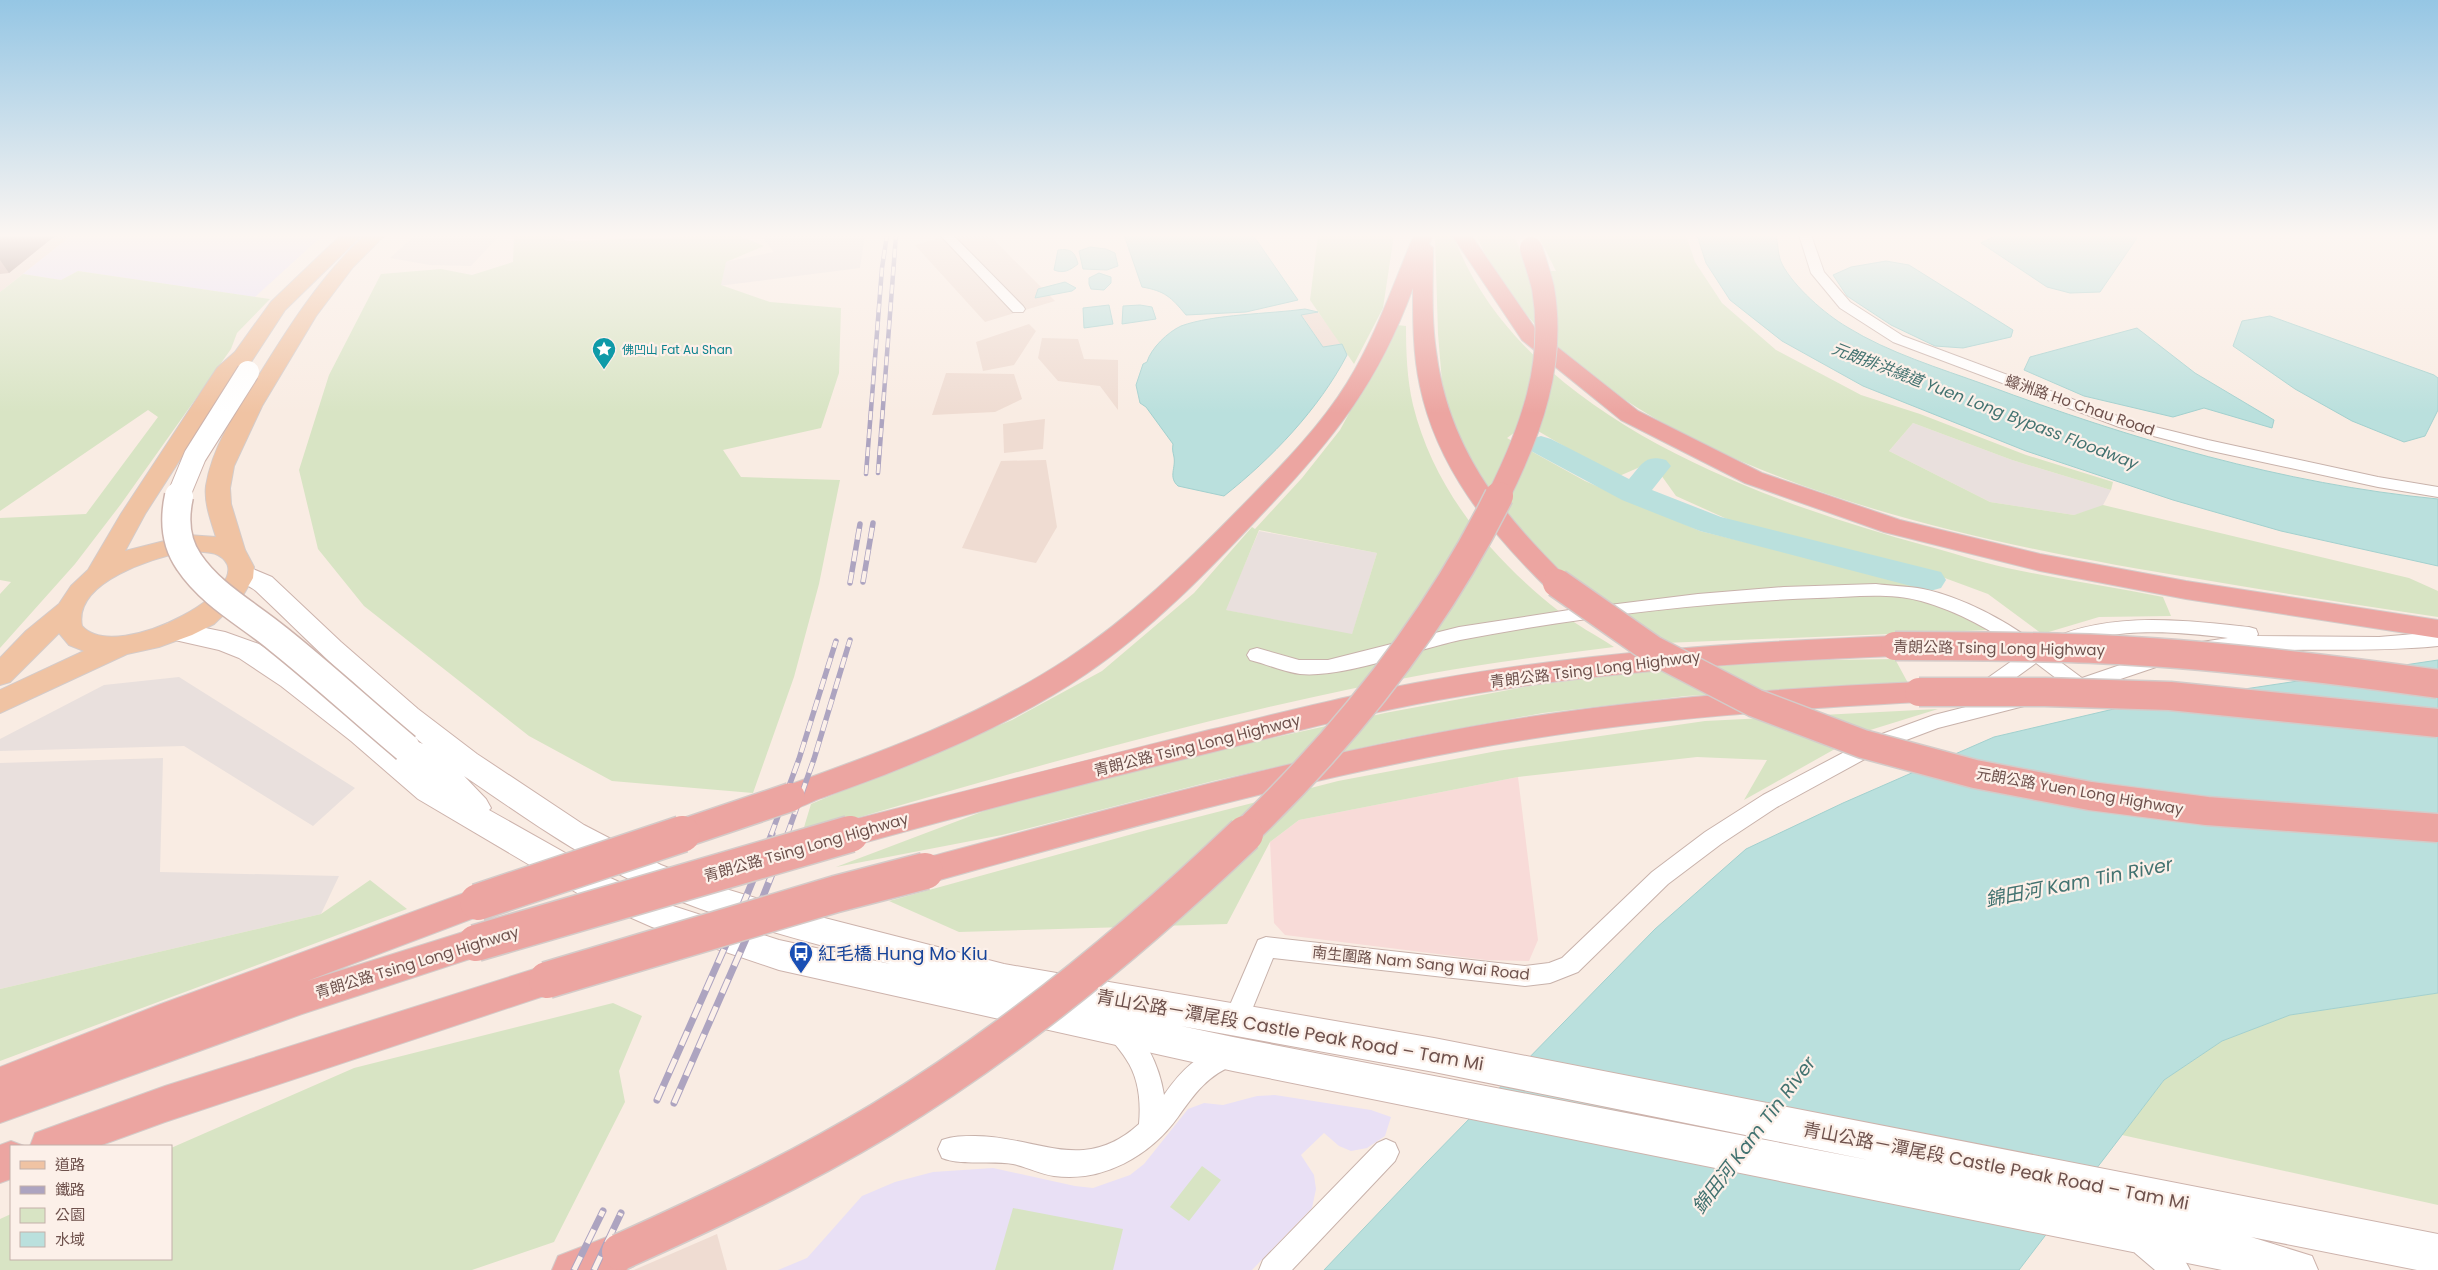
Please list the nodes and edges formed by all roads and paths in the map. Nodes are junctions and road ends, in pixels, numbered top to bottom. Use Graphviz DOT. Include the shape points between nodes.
graph roads {
  1 [pos="290,294"];
  2 [pos="322,294"];
  3 [pos="1003,294"];
  4 [pos="1400,294"];
  5 [pos="1424,294"];
  6 [pos="1497,294"];
  7 [pos="1545,294"];
  8 [pos="1836,294"];
  9 [pos="1018,310"];
  10 [pos="245,364"];
  11 [pos="2438,492"];
  12 [pos="237,562"];
  13 [pos="97,577"];
  14 [pos="69,610"];
  15 [pos="2438,629"];
  16 [pos="176,631"];
  17 [pos="2438,639"];
  18 [pos="2334,644"];
  19 [pos="120,645"];
  20 [pos="2038,654"];
  21 [pos="1257,655"];
  22 [pos="0,674"];
  23 [pos="2438,684"];
  24 [pos="2078,686"];
  25 [pos="0,702"];
  26 [pos="1934,722"];
  27 [pos="2438,724"];
  28 [pos="487,823"];
  29 [pos="2438,828"];
  30 [pos="1236,1019"];
  31 [pos="1117,1029"];
  32 [pos="1233,1054"];
  33 [pos="0,1084"];
  34 [pos="0,1105"];
  35 [pos="1151,1131"];
  36 [pos="52,1145"];
  37 [pos="951,1149"];
  38 [pos="1386,1152"];
  39 [pos="2119,1228"];
  40 [pos="2438,1254"];
  41 [pos="2286,1267"];
  42 [pos="572,1270"];
  43 [pos="1273,1270"];
  44 [pos="2176,1270"];
  45 [pos="2222,1270"];
  1 -- 10 [label="main road" via="278,306"];
  2 -- 12 [label="main road" via="251,406 222,466 219,504"];
  3 -- 9 [label="street"];
  4 -- 33 [label="highway, bridge" via="1373,357 1336,416 1285,476 1159,602 1088,658 1006,709 912,753 412,926"];
  5 -- 29 [label="highway, 元朗公路 Yuen Long Highway, bridge" via="1425,350 1443,430 1484,504 1520,547 1557,583 1633,639 1704,679 1795,719 1898,753 1997,779 2113,800 2305,821"];
  6 -- 15 [label="highway" via="1510,314 1551,356 1589,387 1649,426 1747,475 1859,516 1982,550 2108,576"];
  7 -- 42 [label="highway, bridge" via="1549,338 1540,397 1523,443 1489,515 1440,599 1383,680 1311,768 1252,830 1168,907 1061,994 920,1096 778,1177 620,1252"];
  8 -- 11 [label="street, 蠔洲路 Ho Chau Road" via="1845,305 1898,339 2125,424 2321,470"];
  10 -- 13 [label="main road" via="225,373 133,514"];
  10 -- 28 [label="main road, 青山公路－潭尾段 Castle Peak Road – Tam Mi, bridge" via="182,483 176,528 189,562 202,578 406,748 446,777"];
  12 -- 13 [label="main road" via="220,546 203,543 170,546 141,554"];
  12 -- 16 [label="main road" via="232,593 202,618"];
  12 -- 30 [label="main road, 青山公路－潭尾段 Castle Peak Road – Tam Mi" via="408,717 466,762 573,834 649,874 738,906 918,958 1004,979"];
  13 -- 14 [label="main road" via="84,588"];
  14 -- 19 [label="main road" via="68,622 80,639 92,644"];
  14 -- 22 [label="main road"];
  16 -- 19 [label="main road"];
  16 -- 28 [label="main road, 青山公路－潭尾段 Castle Peak Road – Tam Mi" via="249,651 361,733 429,791"];
  17 -- 18 [label="street, 南生圍路 Nam Sang Wai Road" via="2393,644"];
  18 -- 20 [label="street, 南生圍路 Nam Sang Wai Road" via="2195,628 2133,627 2074,637"];
  18 -- 24 [label="street, 南生圍路 Nam Sang Wai Road" via="2248,643 2195,649 2157,658"];
  19 -- 25 [label="main road"];
  20 -- 21 [label="street" via="2002,629 1945,602 1898,591 1861,590 1698,600 1569,616 1459,634 1328,667 1299,667"];
  20 -- 24 [label="street"];
  20 -- 26 [label="street, 南生圍路 Nam Sang Wai Road"];
  23 -- 34 [label="highway, 青朗公路 Tsing Long Highway, bridge" via="2267,663 2128,651 1894,646 1698,656 1466,684 1254,730 1017,788 852,833 476,943 302,998"];
  24 -- 26 [label="street, 南生圍路 Nam Sang Wai Road"];
  26 -- 30 [label="street, 南生圍路 Nam Sang Wai Road" via="1878,743 1806,780 1713,838 1660,878 1578,959 1561,970 1525,976 1266,947"];
  27 -- 36 [label="highway, bridge" via="2170,696 1920,692 1712,706 1484,736 1360,760 1163,807 836,894 547,980 184,1098"];
  28 -- 31 [label="main road, 青山公路－潭尾段 Castle Peak Road – Tam Mi" via="596,887 680,923 798,960"];
  30 -- 40 [label="main road, 青山公路－潭尾段 Castle Peak Road – Tam Mi" via="1434,1055"];
  31 -- 32 [label="main road, 青山公路－潭尾段 Castle Peak Road – Tam Mi"];
  31 -- 35 [label="street" via="1133,1045 1147,1072 1153,1097"];
  32 -- 35 [label="street" via="1213,1061 1194,1074"];
  32 -- 39 [label="main road, 青山公路－潭尾段 Castle Peak Road – Tam Mi"];
  35 -- 37 [label="street" via="1123,1150 1087,1163 1049,1162 1018,1152 985,1148"];
  38 -- 43 [label="street"];
  39 -- 41 [label="main road, 青山公路－潭尾段 Castle Peak Road – Tam Mi"];
  39 -- 44 [label="street" via="2161,1255"];
  41 -- 45 [label="street" via="2250,1264"];
}
